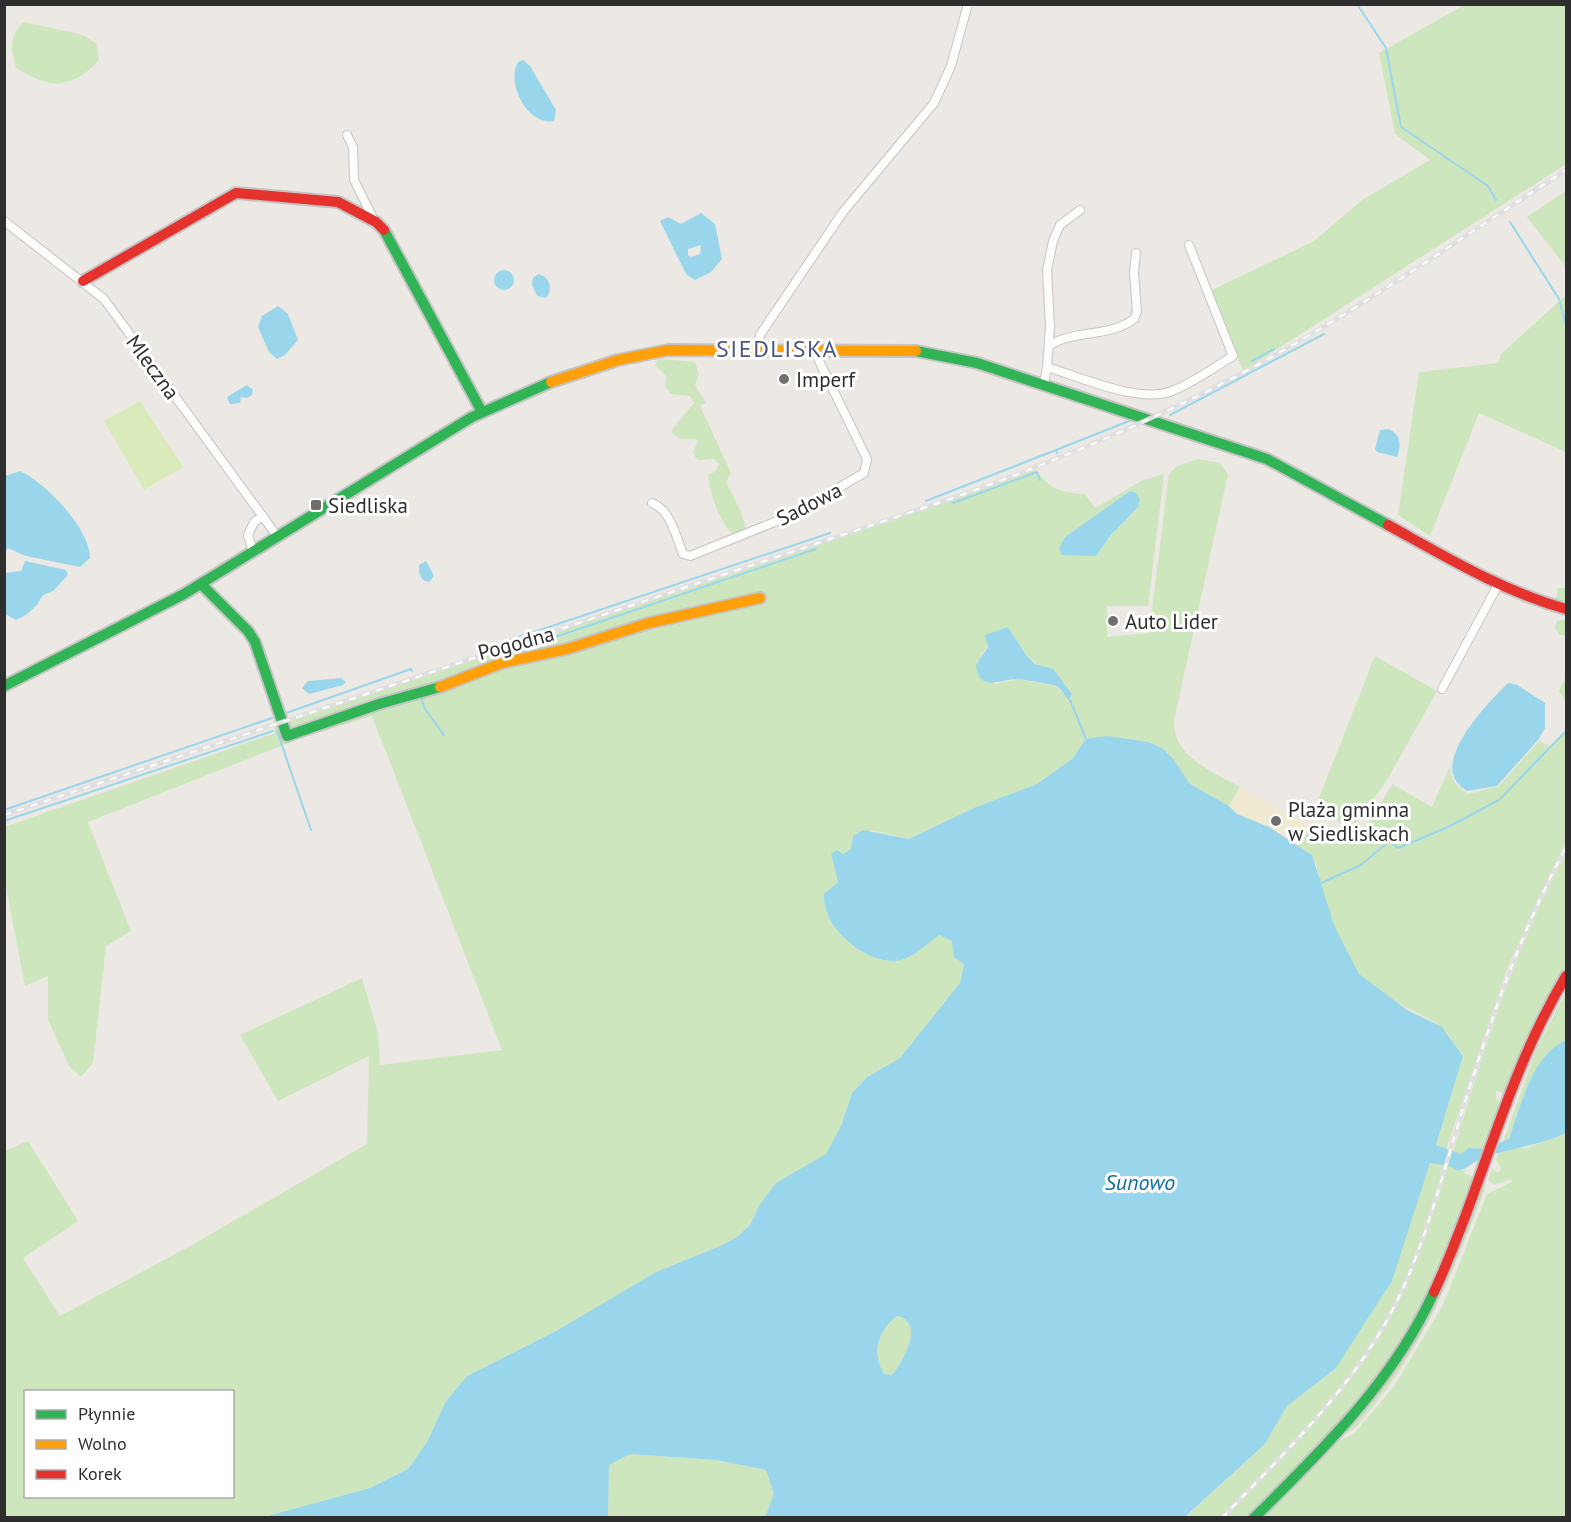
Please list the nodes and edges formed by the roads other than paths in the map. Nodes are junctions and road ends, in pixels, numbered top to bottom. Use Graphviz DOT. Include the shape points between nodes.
graph roads {
  1 [pos="968,4"];
  2 [pos="347,135"];
  3 [pos="1080,210"];
  4 [pos="374,220"];
  5 [pos="4,221"];
  6 [pos="1189,245"];
  7 [pos="1136,253"];
  8 [pos="83,281"];
  9 [pos="1049,346"];
  10 [pos="758,351"];
  11 [pos="819,351"];
  12 [pos="1047,367"];
  13 [pos="1044,384"];
  14 [pos="482,412"];
  15 [pos="652,503"];
  16 [pos="263,516"];
  17 [pos="278,536"];
  18 [pos="253,552"];
  19 [pos="201,584"];
  20 [pos="1498,585"];
  21 [pos="760,598"];
  22 [pos="1566,609"];
  23 [pos="4,687"];
  24 [pos="1443,689"];
  25 [pos="1566,976"];
  26 [pos="1254,1518"];
  1 -- 10 [label="street" via="951,66 934,103 843,212 760,335"];
  2 -- 4 [label="street" via="352,147 354,180"];
  3 -- 9 [label="street" via="1060,225 1053,242 1047,270"];
  4 -- 8 [label="main road" via="338,202 236,193"];
  4 -- 14 [label="main road" via="387,233"];
  5 -- 8 [label="street, Mleczna"];
  6 -- 12 [label="street" via="1233,356 1172,391 1156,395 1130,392"];
  7 -- 9 [label="street" via="1134,319 1109,330 1065,337"];
  8 -- 16 [label="street, Mleczna" via="104,299"];
  9 -- 12 [label="street"];
  10 -- 11 [label="main road"];
  10 -- 14 [label="main road" via="649,353 580,373"];
  11 -- 13 [label="main road" via="931,352"];
  11 -- 15 [label="street, Sadowa" via="817,356 867,459 864,473 792,515 690,555 683,554 667,515"];
  12 -- 13 [label="street"];
  13 -- 20 [label="main road" via="1267,459"];
  14 -- 17 [label="main road"];
  16 -- 17 [label="street, Mleczna"];
  16 -- 18 [label="street" via="248,535"];
  17 -- 18 [label="main road"];
  18 -- 19 [label="main road"];
  19 -- 21 [label="main road, Pogodna" via="255,642 287,736 379,704 421,694 502,663"];
  19 -- 23 [label="main road"];
  20 -- 22 [label="main road"];
  20 -- 24 [label="street"];
  25 -- 26 [label="main road" via="1537,1026 1438,1283 1406,1346 1352,1416"];
}
